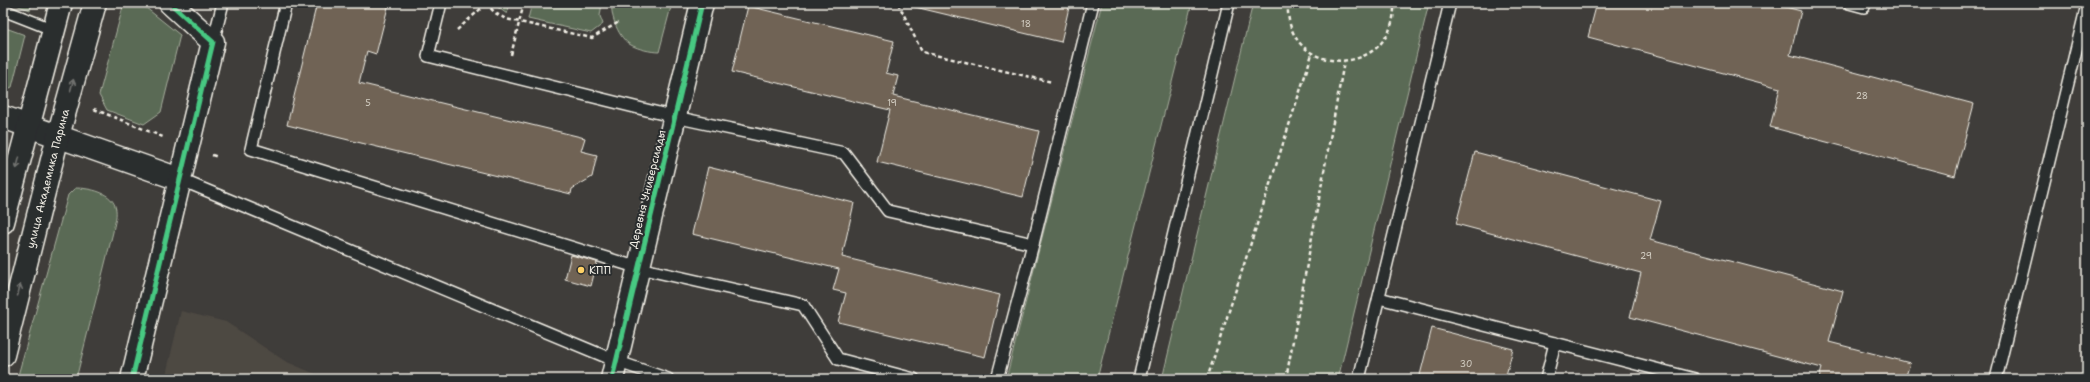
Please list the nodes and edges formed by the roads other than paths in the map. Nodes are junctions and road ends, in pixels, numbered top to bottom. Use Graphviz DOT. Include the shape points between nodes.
graph roads {
  1 [pos="61,3"];
  2 [pos="95,3"];
  3 [pos="170,3"];
  4 [pos="222,3"];
  5 [pos="286,3"];
  6 [pos="441,3"];
  7 [pos="702,3"];
  8 [pos="1093,3"];
  9 [pos="1230,3"];
  10 [pos="1450,3"];
  11 [pos="1849,3"];
  12 [pos="1865,3"];
  13 [pos="2087,5"];
  14 [pos="3,10"];
  15 [pos="54,30"];
  16 [pos="213,42"];
  17 [pos="3,116"];
  18 [pos="675,117"];
  19 [pos="28,125"];
  20 [pos="58,136"];
  21 [pos="179,179"];
  22 [pos="3,222"];
  23 [pos="1033,244"];
  24 [pos="638,268"];
  25 [pos="1379,298"];
  26 [pos="1555,343"];
  27 [pos="3,355"];
  28 [pos="614,370"];
  29 [pos="132,379"];
  30 [pos="668,379"];
  31 [pos="914,379"];
  32 [pos="997,379"];
  33 [pos="1139,379"];
  34 [pos="1359,379"];
  35 [pos="1546,379"];
  36 [pos="1695,379"];
  37 [pos="1996,379"];
  1 -- 15 [label="street"];
  20 -- 2 [label="street, улица Академика Парина, one-way"];
  3 -- 16 [label="street"];
  4 -- 16 [label="lane"];
  5 -- 24 [label="lane" via="251,149"];
  6 -- 18 [label="lane" via="428,56"];
  7 -- 18 [label="street, Деревня Универсиады"];
  8 -- 23 [label="lane"];
  9 -- 33 [label="lane"];
  10 -- 25 [label="lane"];
  11 -- 12 [label="lane" via="1864,7"];
  13 -- 37 [label="lane"];
  14 -- 15 [label="lane"];
  15 -- 19 [label="street"];
  16 -- 21 [label="street"];
  17 -- 19 [label="street"];
  18 -- 23 [label="lane" via="844,153 888,211"];
  18 -- 24 [label="street, Деревня Универсиады"];
  19 -- 20 [label="street"];
  19 -- 22 [label="street, one-way"];
  20 -- 21 [label="street"];
  27 -- 20 [label="street, улица Академика Парина, one-way"];
  21 -- 28 [label="lane"];
  21 -- 29 [label="street"];
  23 -- 32 [label="lane"];
  24 -- 28 [label="street, Деревня Универсиады"];
  24 -- 31 [label="lane" via="803,305 838,359"];
  25 -- 26 [label="lane"];
  25 -- 34 [label="lane"];
  26 -- 35 [label="lane"];
  26 -- 36 [label="lane"];
  28 -- 30 [label="lane"];
}
